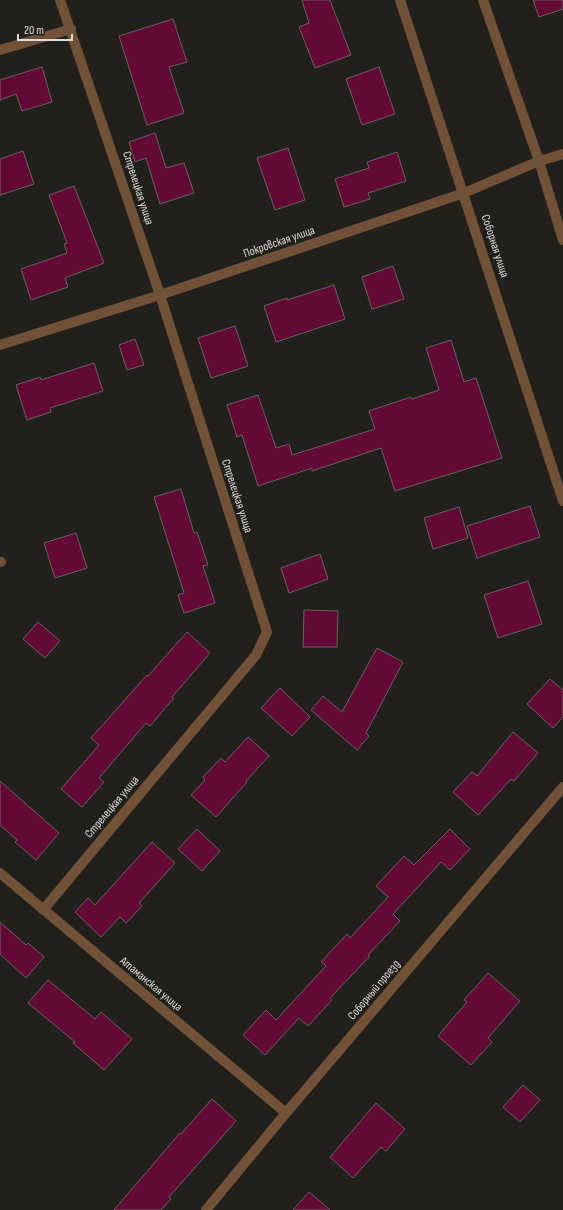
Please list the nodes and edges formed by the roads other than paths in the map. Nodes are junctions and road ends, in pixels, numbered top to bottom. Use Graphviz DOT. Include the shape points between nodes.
graph roads {
  1 [pos="60,0"];
  2 [pos="400,0"];
  3 [pos="482,0"];
  4 [pos="71,29"];
  5 [pos="0,50"];
  6 [pos="563,154"];
  7 [pos="539,161"];
  8 [pos="464,193"];
  9 [pos="563,240"];
  10 [pos="160,296"];
  11 [pos="0,345"];
  12 [pos="563,501"];
  13 [pos="563,787"];
  14 [pos="0,873"];
  15 [pos="43,910"];
  16 [pos="286,1113"];
  17 [pos="206,1210"];
  1 -- 4 [label="street, Стрелецкая улица"];
  2 -- 8 [label="street, Соборная улица"];
  3 -- 7 [label="street"];
  4 -- 5 [label="street"];
  4 -- 10 [label="street, Стрелецкая улица"];
  6 -- 7 [label="street, Покровская улица"];
  7 -- 8 [label="street, Покровская улица"];
  7 -- 9 [label="street"];
  8 -- 10 [label="street, Покровская улица"];
  8 -- 12 [label="street, Соборная улица"];
  10 -- 11 [label="street, Покровская улица"];
  10 -- 15 [label="street, Стрелецкая улица" via="266,632 256,655"];
  13 -- 16 [label="street, Соборный проезд"];
  14 -- 15 [label="street, Атаманская улица"];
  15 -- 16 [label="street, Атаманская улица"];
  16 -- 17 [label="street, Соборный проезд"];
}
